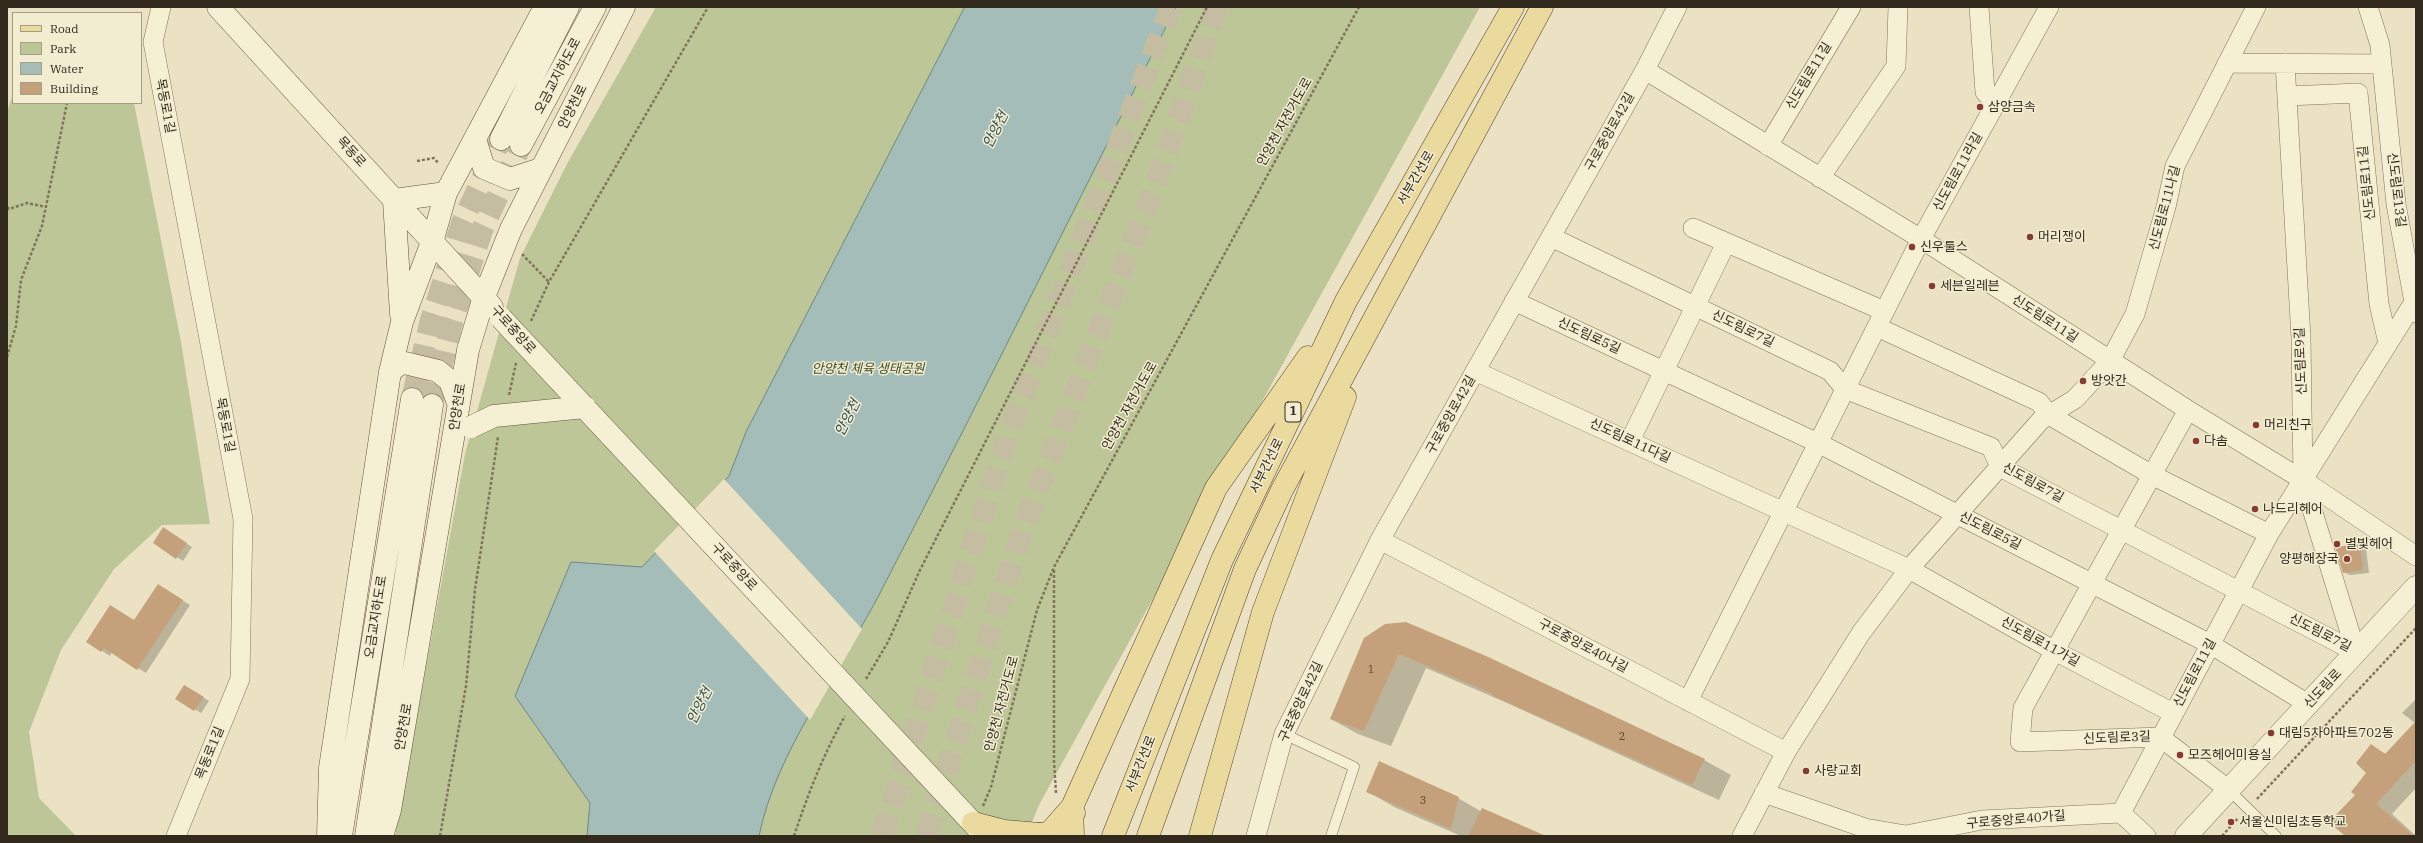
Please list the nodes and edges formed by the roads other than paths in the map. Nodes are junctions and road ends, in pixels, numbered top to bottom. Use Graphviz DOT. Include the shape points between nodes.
graph roads {
  1 [pos="161,7"];
  2 [pos="218,7"];
  3 [pos="545,7"];
  4 [pos="568,7"];
  5 [pos="595,7"];
  6 [pos="624,7"];
  7 [pos="1513,7"];
  8 [pos="1542,7"];
  9 [pos="1677,7"];
  10 [pos="1851,7"];
  11 [pos="1898,7"];
  12 [pos="1979,7"];
  13 [pos="2049,7"];
  14 [pos="2368,7"];
  15 [pos="2252,10"];
  16 [pos="2227,63"];
  17 [pos="2285,63"];
  18 [pos="2382,64"];
  19 [pos="1644,70"];
  20 [pos="2287,96"];
  21 [pos="1995,104"];
  22 [pos="475,139"];
  23 [pos="1768,146"];
  24 [pos="541,169"];
  25 [pos="1820,178"];
  26 [pos="446,193"];
  27 [pos="394,200"];
  28 [pos="1693,228"];
  29 [pos="1551,237"];
  30 [pos="1921,239"];
  31 [pos="432,242"];
  32 [pos="1726,242"];
  33 [pos="484,297"];
  34 [pos="1346,301"];
  35 [pos="1514,301"];
  36 [pos="1696,306"];
  37 [pos="2415,308"];
  38 [pos="1379,310"];
  39 [pos="1881,319"];
  40 [pos="402,322"];
  41 [pos="2388,343"];
  42 [pos="2110,361"];
  43 [pos="1476,371"];
  44 [pos="1664,371"];
  45 [pos="390,372"];
  46 [pos="1845,389"];
  47 [pos="458,403"];
  48 [pos="585,407"];
  49 [pos="2188,410"];
  50 [pos="2049,415"];
  51 [pos="453,441"];
  52 [pos="1630,441"];
  53 [pos="1818,443"];
  54 [pos="2000,466"];
  55 [pos="2152,475"];
  56 [pos="2303,480"];
  57 [pos="1784,511"];
  58 [pos="1957,514"];
  59 [pos="2121,530"];
  60 [pos="2269,534"];
  61 [pos="1380,540"];
  62 [pos="2416,556"];
  63 [pos="1909,568"];
  64 [pos="2092,583"];
  65 [pos="2416,587"];
  66 [pos="2238,591"];
  67 [pos="2210,644"];
  68 [pos="2055,651"];
  69 [pos="2356,652"];
  70 [pos="1688,701"];
  71 [pos="2308,704"];
  72 [pos="2173,713"];
  73 [pos="1284,734"];
  74 [pos="2160,737"];
  75 [pos="1786,752"];
  76 [pos="2229,790"];
  77 [pos="1764,793"];
  78 [pos="1064,802"];
  79 [pos="2121,813"];
  80 [pos="980,822"];
  81 [pos="176,836"];
  82 [pos="328,836"];
  83 [pos="341,836"];
  84 [pos="366,836"];
  85 [pos="382,836"];
  86 [pos="1073,836"];
  87 [pos="1086,836"];
  88 [pos="1113,836"];
  89 [pos="1148,836"];
  90 [pos="1200,836"];
  91 [pos="1256,836"];
  92 [pos="1330,836"];
  93 [pos="1742,836"];
  94 [pos="2146,836"];
  95 [pos="2186,836"];
  96 [pos="2276,836"];
  1 -- 81 [label="street, 목동로1길" via="153,42 243,519 240,679"];
  2 -- 27 [label="main road, 목동로"];
  3 -- 22 [label="main road"];
  4 -- 5 [label="main road, 오금교지하도로" via="511,142"];
  6 -- 24 [label="main road, 안양천로"];
  7 -- 34 [label="main road, 서부간선로 / 1"];
  8 -- 38 [label="main road, 서부간선로 / 1"];
  9 -- 19 [label="street, 구로중앙로42길"];
  10 -- 23 [label="street, 신도림로11길"];
  11 -- 25 [label="street" via="1896,66"];
  12 -- 21 [label="street" via="1985,92"];
  13 -- 21 [label="street, 신도림로11라길"];
  14 -- 18 [label="street, 신도림로13길" via="2380,45"];
  15 -- 16 [label="street, 신도림로11나길"];
  16 -- 17 [label="street"];
  16 -- 42 [label="street, 신도림로11나길" via="2175,166 2166,207 2135,314"];
  17 -- 18 [label="street"];
  17 -- 20 [label="street, 신도림로9길"];
  18 -- 37 [label="street, 신도림로13길" via="2396,204"];
  19 -- 23 [label="street, 신도림로11길"];
  19 -- 29 [label="street, 구로중앙로42길"];
  20 -- 41 [label="street, 신도림로11길" via="2358,93 2379,304"];
  20 -- 56 [label="street, 신도림로9길" via="2301,338"];
  21 -- 30 [label="street, 신도림로11라길"];
  22 -- 24 [label="main road" via="484,168 510,179"];
  22 -- 26 [label="main road"];
  23 -- 25 [label="street, 신도림로11길"];
  24 -- 33 [label="main road, 안양천로" via="511,228"];
  25 -- 30 [label="street, 신도림로11길"];
  26 -- 27 [label="main road"];
  26 -- 31 [label="main road"];
  27 -- 31 [label="main road, 목동로"];
  27 -- 40 [label="main road"];
  28 -- 32 [label="street"];
  29 -- 35 [label="street, 구로중앙로42길"];
  29 -- 36 [label="street, 신도림로7길"];
  30 -- 39 [label="street"];
  30 -- 42 [label="street, 신도림로11길"];
  31 -- 33 [label="main road, 목동로"];
  31 -- 40 [label="main road"];
  32 -- 36 [label="street, 신도림로7길"];
  32 -- 39 [label="street"];
  33 -- 47 [label="main road, 안양천로" via="468,350"];
  33 -- 48 [label="main road, 구로중앙로, bridge"];
  34 -- 78 [label="main road" via="1216,488"];
  34 -- 88 [label="main road, 서부간선로 / 1" via="1222,560"];
  35 -- 43 [label="street, 구로중앙로42길"];
  35 -- 44 [label="street, 신도림로5길"];
  36 -- 44 [label="street"];
  36 -- 46 [label="street, 신도림로7길" via="1830,371"];
  37 -- 41 [label="street, 신도림로11길"];
  38 -- 89 [label="main road, 서부간선로 / 1" via="1282,490 1245,569"];
  38 -- 90 [label="main road" via="1262,612"];
  39 -- 46 [label="street"];
  39 -- 50 [label="street" via="2039,402"];
  40 -- 45 [label="main road"];
  41 -- 56 [label="street, 신도림로11길"];
  42 -- 49 [label="street, 신도림로11길"];
  42 -- 50 [label="street" via="2075,399"];
  43 -- 52 [label="street, 신도림로11다길"];
  43 -- 61 [label="street, 구로중앙로42길"];
  44 -- 52 [label="street"];
  44 -- 53 [label="street, 신도림로5길"];
  45 -- 47 [label="main road" via="405,363 438,371 450,381"];
  45 -- 82 [label="main road" via="330,768"];
  46 -- 53 [label="street"];
  46 -- 54 [label="street, 신도림로7길" via="1991,447"];
  47 -- 51 [label="main road, 안양천로"];
  48 -- 51 [label="main road, bridge" via="494,416 471,427"];
  48 -- 80 [label="main road, 구로중앙로, bridge"];
  49 -- 55 [label="street"];
  49 -- 56 [label="street, 신도림로11길"];
  50 -- 54 [label="street" via="2041,420"];
  50 -- 55 [label="street"];
  51 -- 85 [label="main road, 안양천로" via="390,810"];
  52 -- 57 [label="street, 신도림로11다길"];
  53 -- 57 [label="street"];
  53 -- 58 [label="street, 신도림로5길"];
  54 -- 58 [label="street"];
  54 -- 59 [label="street, 신도림로7길"];
  55 -- 59 [label="street"];
  55 -- 60 [label="street"];
  56 -- 60 [label="street, 신도림로11길"];
  56 -- 62 [label="street, 신도림로11길"];
  56 -- 69 [label="street, 신도림로9길"];
  57 -- 63 [label="street, 신도림로11다길"];
  57 -- 70 [label="street"];
  58 -- 63 [label="street"];
  58 -- 64 [label="street, 신도림로5길"];
  59 -- 64 [label="street"];
  59 -- 66 [label="street, 신도림로7길"];
  60 -- 66 [label="street, 신도림로11길"];
  61 -- 70 [label="street, 구로중앙로40나길"];
  61 -- 73 [label="street, 구로중앙로42길"];
  63 -- 68 [label="street, 신도림로11가길"];
  63 -- 75 [label="street" via="1861,633"];
  64 -- 67 [label="street, 신도림로5길"];
  64 -- 68 [label="street"];
  65 -- 69 [label="main road, 신도림로"];
  66 -- 67 [label="street, 신도림로11길"];
  66 -- 69 [label="street, 신도림로7길"];
  67 -- 71 [label="street, 신도림로5길"];
  67 -- 72 [label="street, 신도림로11길"];
  68 -- 72 [label="street, 신도림로11가길"];
  68 -- 74 [label="street, 신도림로3길" via="2023,708 2020,742"];
  69 -- 71 [label="main road, 신도림로"];
  70 -- 75 [label="street, 구로중앙로40나길"];
  71 -- 76 [label="main road, 신도림로"];
  72 -- 74 [label="street, 신도림로11길"];
  73 -- 91 [label="street, 구로중앙로42길"];
  73 -- 92 [label="lane" via="1354,767"];
  74 -- 76 [label="street, 신도림로3길"];
  74 -- 79 [label="street, 신도림로11길"];
  75 -- 77 [label="street"];
  76 -- 95 [label="main road, 신도림로"];
  76 -- 96 [label="lane"];
  77 -- 79 [label="street, 구로중앙로40가길" via="1865,828 1906,835 1982,820"];
  77 -- 93 [label="street"];
  78 -- 80 [label="main road, bridge" via="1049,833 1004,831"];
  78 -- 86 [label="main road"];
  78 -- 87 [label="main road"];
  79 -- 94 [label="street"];
  83 -- 84 [label="main road, 오금교지하도로" via="422,402"];
}
